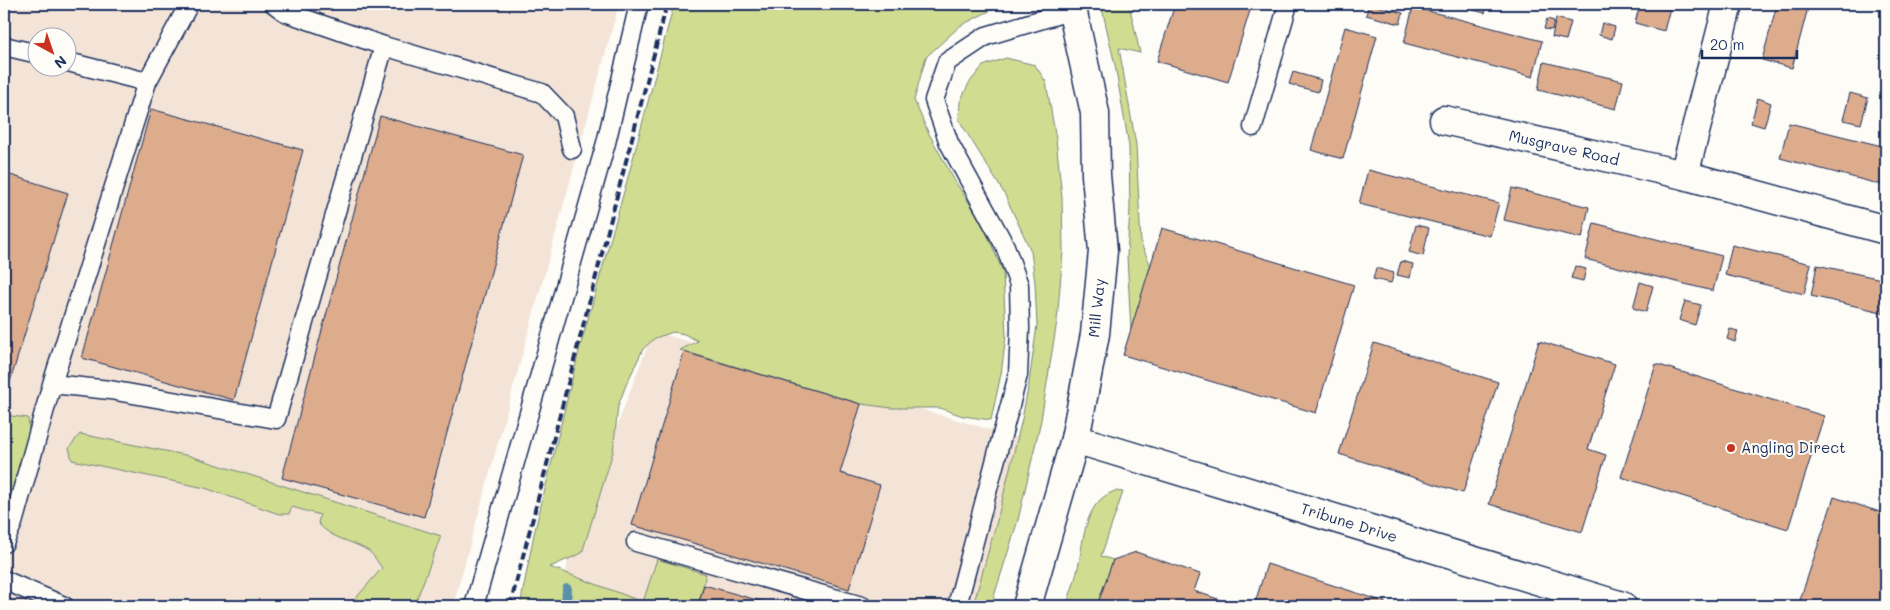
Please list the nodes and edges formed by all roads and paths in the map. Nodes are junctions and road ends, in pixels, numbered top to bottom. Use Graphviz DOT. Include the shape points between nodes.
graph roads {
  1 [pos="189,4"];
  2 [pos="274,4"];
  3 [pos="639,4"];
  4 [pos="1288,4"];
  5 [pos="1728,4"];
  6 [pos="1072,7"];
  7 [pos="4,46"];
  8 [pos="384,46"];
  9 [pos="28,52"];
  10 [pos="78,65"];
  11 [pos="146,82"];
  12 [pos="1444,120"];
  13 [pos="1253,127"];
  14 [pos="572,149"];
  15 [pos="1684,175"];
  16 [pos="1886,230"];
  17 [pos="52,384"];
  18 [pos="1075,439"];
  19 [pos="636,542"];
  20 [pos="4,543"];
  21 [pos="4,580"];
  22 [pos="64,606"];
  23 [pos="474,606"];
  24 [pos="862,606"];
  25 [pos="957,606"];
  26 [pos="1027,606"];
  27 [pos="1622,606"];
  1 -- 11 [label="lane"];
  2 -- 8 [label="lane" via="285,12"];
  3 -- 23 [label="lane" via="606,143"];
  4 -- 13 [label="lane"];
  5 -- 15 [label="street"];
  6 -- 18 [label="street, Mill Way" via="1095,113 1096,176 1103,251 1095,334"];
  6 -- 25 [label="lane" via="986,36 947,62 934,100 949,143 1005,246 1019,285 1018,374"];
  7 -- 9 [label="lane"];
  8 -- 14 [label="lane" via="542,93 564,116"];
  8 -- 17 [label="lane" via="276,419 110,390"];
  10 -- 11 [label="lane"];
  11 -- 17 [label="lane"];
  12 -- 15 [label="street, Musgrave Road"];
  15 -- 16 [label="street, Musgrave Road"];
  17 -- 20 [label="lane" via="13,523"];
  18 -- 26 [label="street, Mill Way"];
  18 -- 27 [label="street, Tribune Drive"];
  19 -- 24 [label="lane"];
  21 -- 22 [label="lane"];
}
